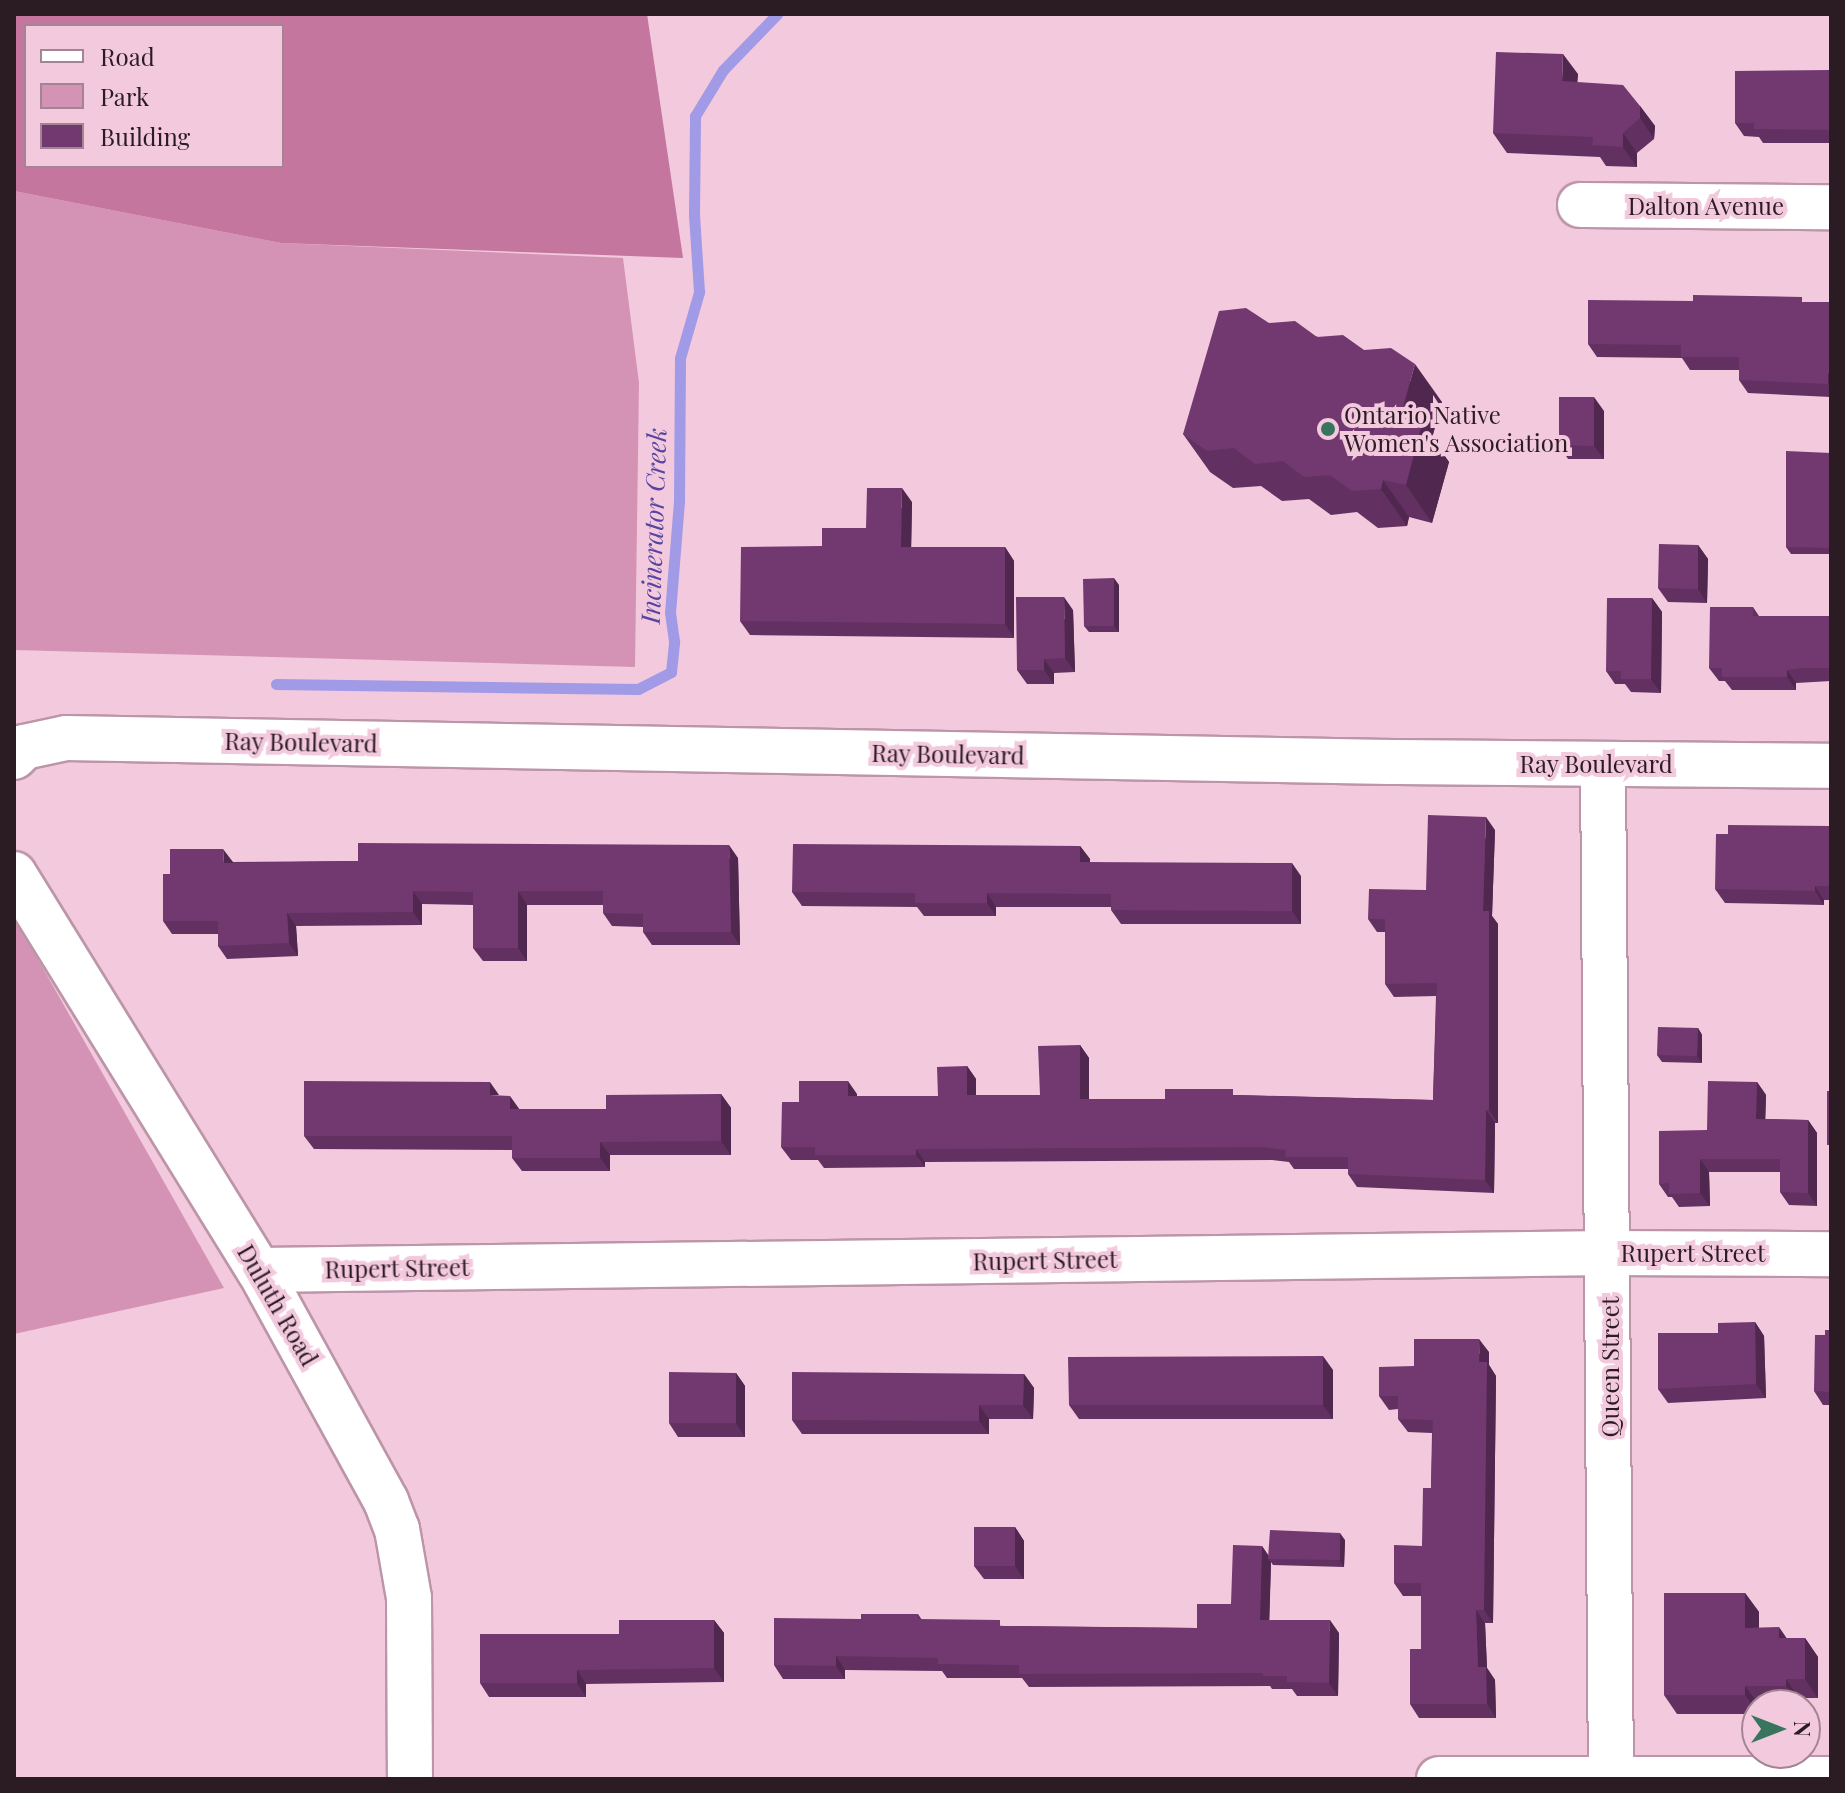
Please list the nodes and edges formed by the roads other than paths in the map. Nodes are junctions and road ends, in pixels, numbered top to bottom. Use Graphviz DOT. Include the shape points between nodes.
graph roads {
  1 [pos="1580,205"];
  2 [pos="1831,207"];
  3 [pos="14,757"];
  4 [pos="1603,765"];
  5 [pos="1831,766"];
  6 [pos="14,874"];
  7 [pos="1609,1253"];
  8 [pos="1831,1254"];
  9 [pos="259,1270"];
  10 [pos="1611,1778"];
  11 [pos="410,1779"];
  12 [pos="1439,1779"];
  13 [pos="1708,1779"];
  14 [pos="1831,1779"];
  1 -- 2 [label="street, Dalton Avenue"];
  3 -- 4 [label="street, Ray Boulevard" via="24,747 66,738"];
  4 -- 5 [label="street, Ray Boulevard"];
  4 -- 7 [label="street, Queen Street"];
  6 -- 9 [label="street, Duluth Road"];
  7 -- 8 [label="street, Rupert Street"];
  7 -- 9 [label="street, Rupert Street"];
  7 -- 10 [label="street, Queen Street"];
  9 -- 11 [label="street, Duluth Road" via="371,1470 397,1529 409,1598"];
  10 -- 12 [label="street"];
  10 -- 13 [label="street"];
  13 -- 14 [label="street"];
}
